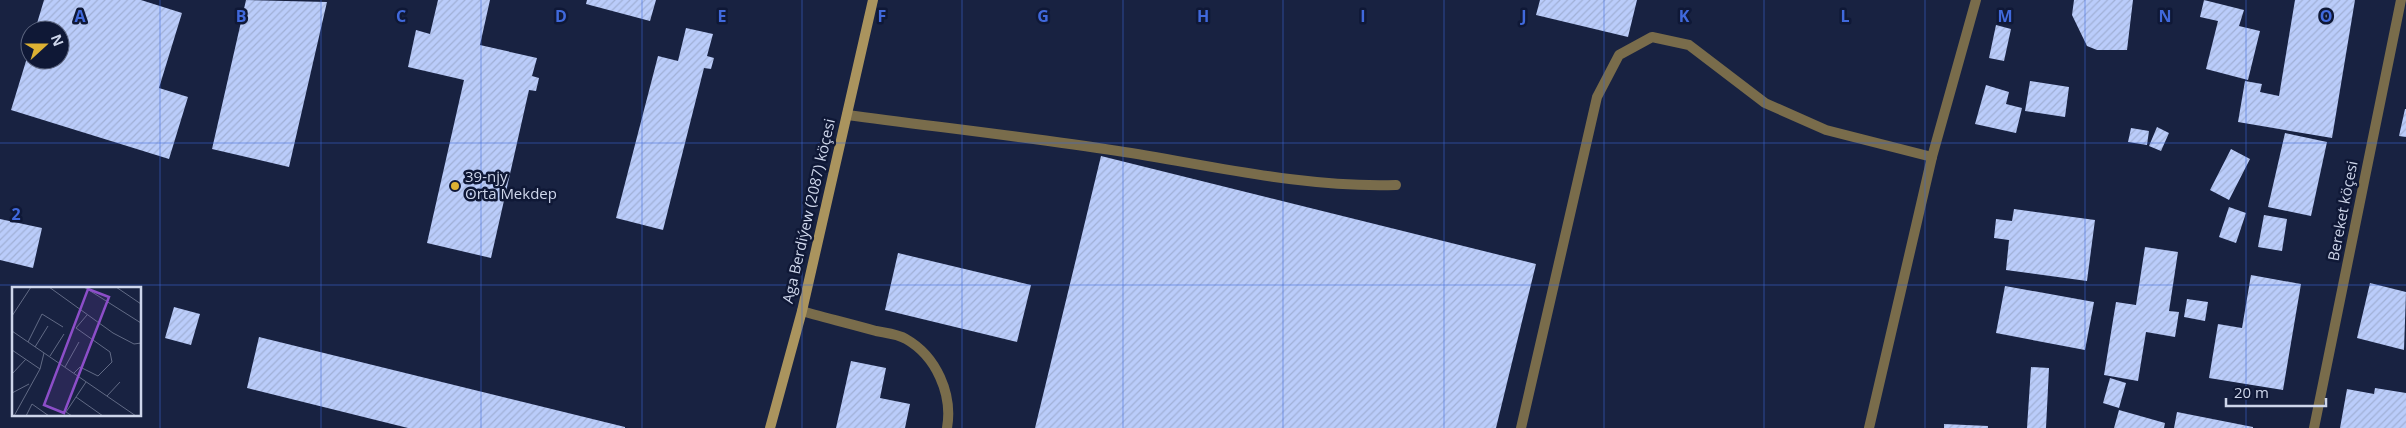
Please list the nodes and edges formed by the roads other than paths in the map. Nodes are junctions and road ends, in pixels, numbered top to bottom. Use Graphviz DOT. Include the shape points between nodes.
graph roads {
  1 [pos="874,0"];
  2 [pos="1976,0"];
  3 [pos="2400,0"];
  4 [pos="847,115"];
  5 [pos="1932,157"];
  6 [pos="1396,185"];
  7 [pos="802,311"];
  8 [pos="770,428"];
  9 [pos="947,428"];
  10 [pos="1521,428"];
  11 [pos="1868,428"];
  12 [pos="2314,428"];
  1 -- 4 [label="street, Aga Berdiýew (2087) köçesi"];
  2 -- 5 [label="street"];
  3 -- 12 [label="street, Bereket köçesi"];
  4 -- 6 [label="street" via="1117,151 1294,180 1364,186"];
  4 -- 7 [label="street, Aga Berdiýew (2087) köçesi"];
  5 -- 10 [label="street" via="1826,130 1765,103 1689,45 1652,37 1619,55 1597,97"];
  5 -- 11 [label="street"];
  7 -- 8 [label="street, Aga Berdiýew (2087) köçesi"];
  7 -- 9 [label="street" via="906,338 940,373 946,395"];
}
